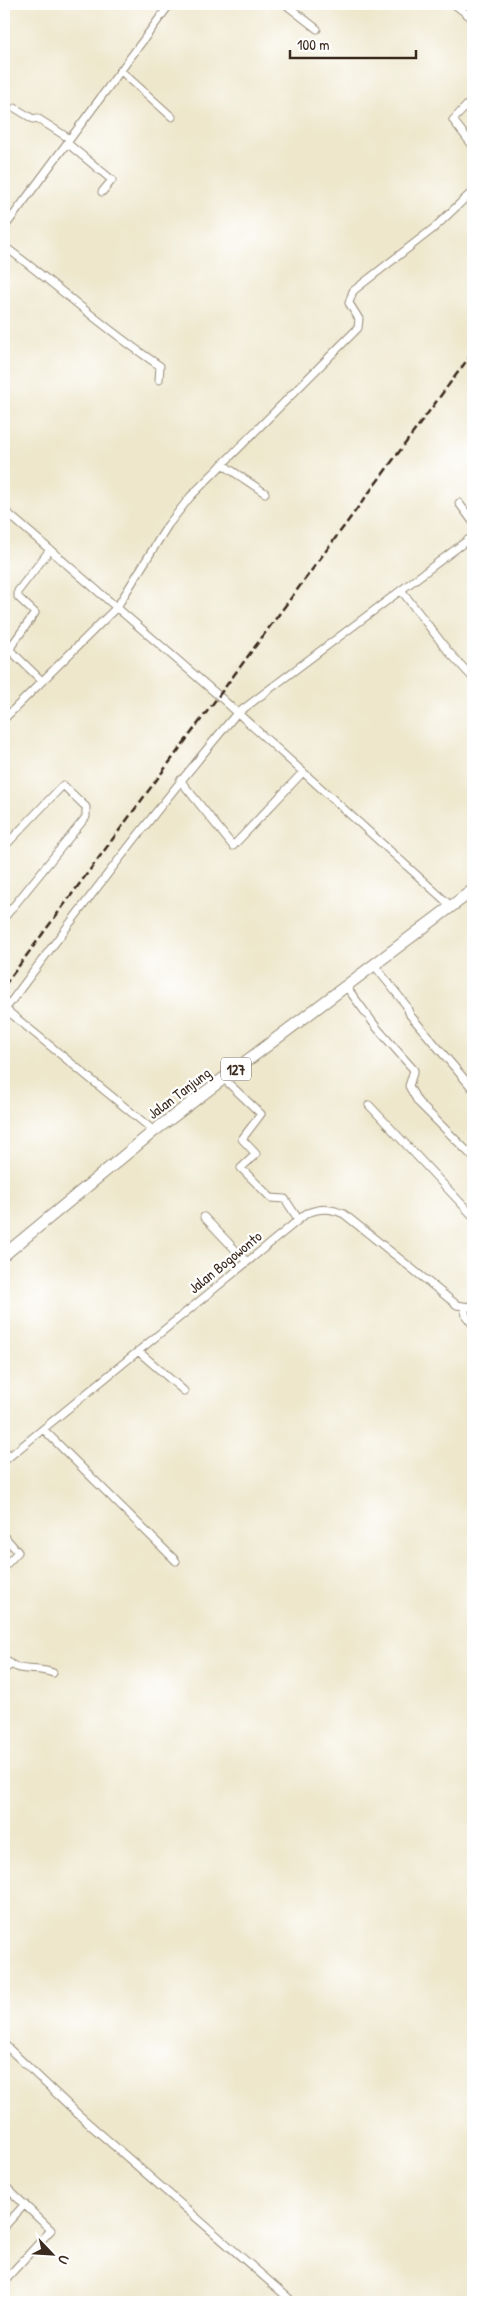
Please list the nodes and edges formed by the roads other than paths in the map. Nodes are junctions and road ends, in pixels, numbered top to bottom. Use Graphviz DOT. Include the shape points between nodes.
graph roads {
  1 [pos="170,4"];
  2 [pos="285,4"];
  3 [pos="454,4"];
  4 [pos="473,19"];
  5 [pos="317,29"];
  6 [pos="121,71"];
  7 [pos="473,98"];
  8 [pos="15,108"];
  9 [pos="172,117"];
  10 [pos="68,141"];
  11 [pos="473,146"];
  12 [pos="473,191"];
  13 [pos="102,192"];
  14 [pos="4,228"];
  15 [pos="4,246"];
  16 [pos="159,380"];
  17 [pos="222,464"];
  18 [pos="265,493"];
  19 [pos="459,502"];
  20 [pos="4,510"];
  21 [pos="12,517"];
  22 [pos="473,522"];
  23 [pos="4,526"];
  24 [pos="473,536"];
  25 [pos="49,551"];
  26 [pos="401,590"];
  27 [pos="117,607"];
  28 [pos="473,678"];
  29 [pos="42,681"];
  30 [pos="237,713"];
  31 [pos="4,719"];
  32 [pos="303,772"];
  33 [pos="180,780"];
  34 [pos="4,847"];
  35 [pos="473,890"];
  36 [pos="451,906"];
  37 [pos="5,913"];
  38 [pos="374,965"];
  39 [pos="345,985"];
  40 [pos="4,1010"];
  41 [pos="223,1078"];
  42 [pos="473,1089"];
  43 [pos="369,1105"];
  44 [pos="154,1131"];
  45 [pos="473,1157"];
  46 [pos="473,1216"];
  47 [pos="204,1217"];
  48 [pos="298,1219"];
  49 [pos="4,1255"];
  50 [pos="246,1262"];
  51 [pos="473,1303"];
  52 [pos="464,1307"];
  53 [pos="473,1325"];
  54 [pos="138,1351"];
  55 [pos="184,1391"];
  56 [pos="43,1429"];
  57 [pos="4,1450"];
  58 [pos="7,1458"];
  59 [pos="4,1536"];
  60 [pos="176,1561"];
  61 [pos="4,1567"];
  62 [pos="4,1658"];
  63 [pos="10,1665"];
  64 [pos="4,1670"];
  65 [pos="53,1673"];
  66 [pos="4,2044"];
  67 [pos="4,2185"];
  68 [pos="25,2204"];
  69 [pos="4,2227"];
  70 [pos="4,2281"];
  71 [pos="293,2302"];
  1 -- 6 [label="street"];
  2 -- 5 [label="street"];
  3 -- 4 [label="street"];
  6 -- 9 [label="street"];
  6 -- 10 [label="street"];
  7 -- 11 [label="street" via="453,120"];
  8 -- 10 [label="street" via="33,119 37,118"];
  10 -- 13 [label="street" via="112,180"];
  10 -- 14 [label="street"];
  12 -- 17 [label="street" via="434,228 350,294 349,303 359,319 358,328"];
  15 -- 16 [label="street" via="160,366"];
  17 -- 18 [label="street"];
  17 -- 27 [label="street" via="175,515"];
  19 -- 22 [label="street"];
  20 -- 21 [label="street"];
  21 -- 23 [label="street"];
  21 -- 25 [label="street"];
  24 -- 26 [label="street"];
  25 -- 27 [label="street"];
  25 -- 29 [label="street" via="18,591 18,597 35,613 10,650"];
  26 -- 28 [label="street"];
  26 -- 30 [label="street"];
  27 -- 29 [label="street"];
  27 -- 30 [label="street"];
  29 -- 31 [label="street"];
  30 -- 32 [label="street"];
  30 -- 33 [label="street"];
  32 -- 33 [label="street" via="233,846"];
  32 -- 36 [label="street"];
  33 -- 40 [label="street"];
  34 -- 37 [label="street" via="63,785 86,807 86,817"];
  35 -- 36 [label="main road, Jalan Tanjung / 127"];
  36 -- 38 [label="main road, Jalan Tanjung / 127"];
  38 -- 39 [label="main road, Jalan Tanjung / 127"];
  38 -- 42 [label="street" via="406,1005 410,1015"];
  39 -- 41 [label="main road, Jalan Tanjung / 127"];
  39 -- 45 [label="street" via="414,1070 409,1086 418,1102"];
  40 -- 44 [label="street"];
  41 -- 44 [label="main road, Jalan Tanjung / 127"];
  41 -- 48 [label="street" via="261,1114 242,1139 256,1154 241,1168 272,1198 285,1199"];
  43 -- 46 [label="street"];
  44 -- 49 [label="main road, Jalan Tanjung / 127"];
  47 -- 50 [label="street"];
  48 -- 50 [label="street, Jalan Bogowonto"];
  48 -- 52 [label="street, Jalan Bogowonto" via="322,1208 344,1214 457,1305"];
  50 -- 54 [label="street, Jalan Bogowonto"];
  51 -- 52 [label="street"];
  52 -- 53 [label="street"];
  54 -- 55 [label="street"];
  54 -- 56 [label="street, Jalan Bogowonto"];
  56 -- 58 [label="street, Jalan Bogowonto"];
  56 -- 60 [label="street"];
  57 -- 58 [label="street"];
  59 -- 61 [label="street" via="18,1552"];
  62 -- 63 [label="street"];
  63 -- 64 [label="street"];
  63 -- 65 [label="street" via="21,1670"];
  66 -- 71 [label="street" via="80,2116"];
  67 -- 68 [label="street"];
  68 -- 69 [label="street"];
  68 -- 70 [label="street" via="51,2230"];
}
